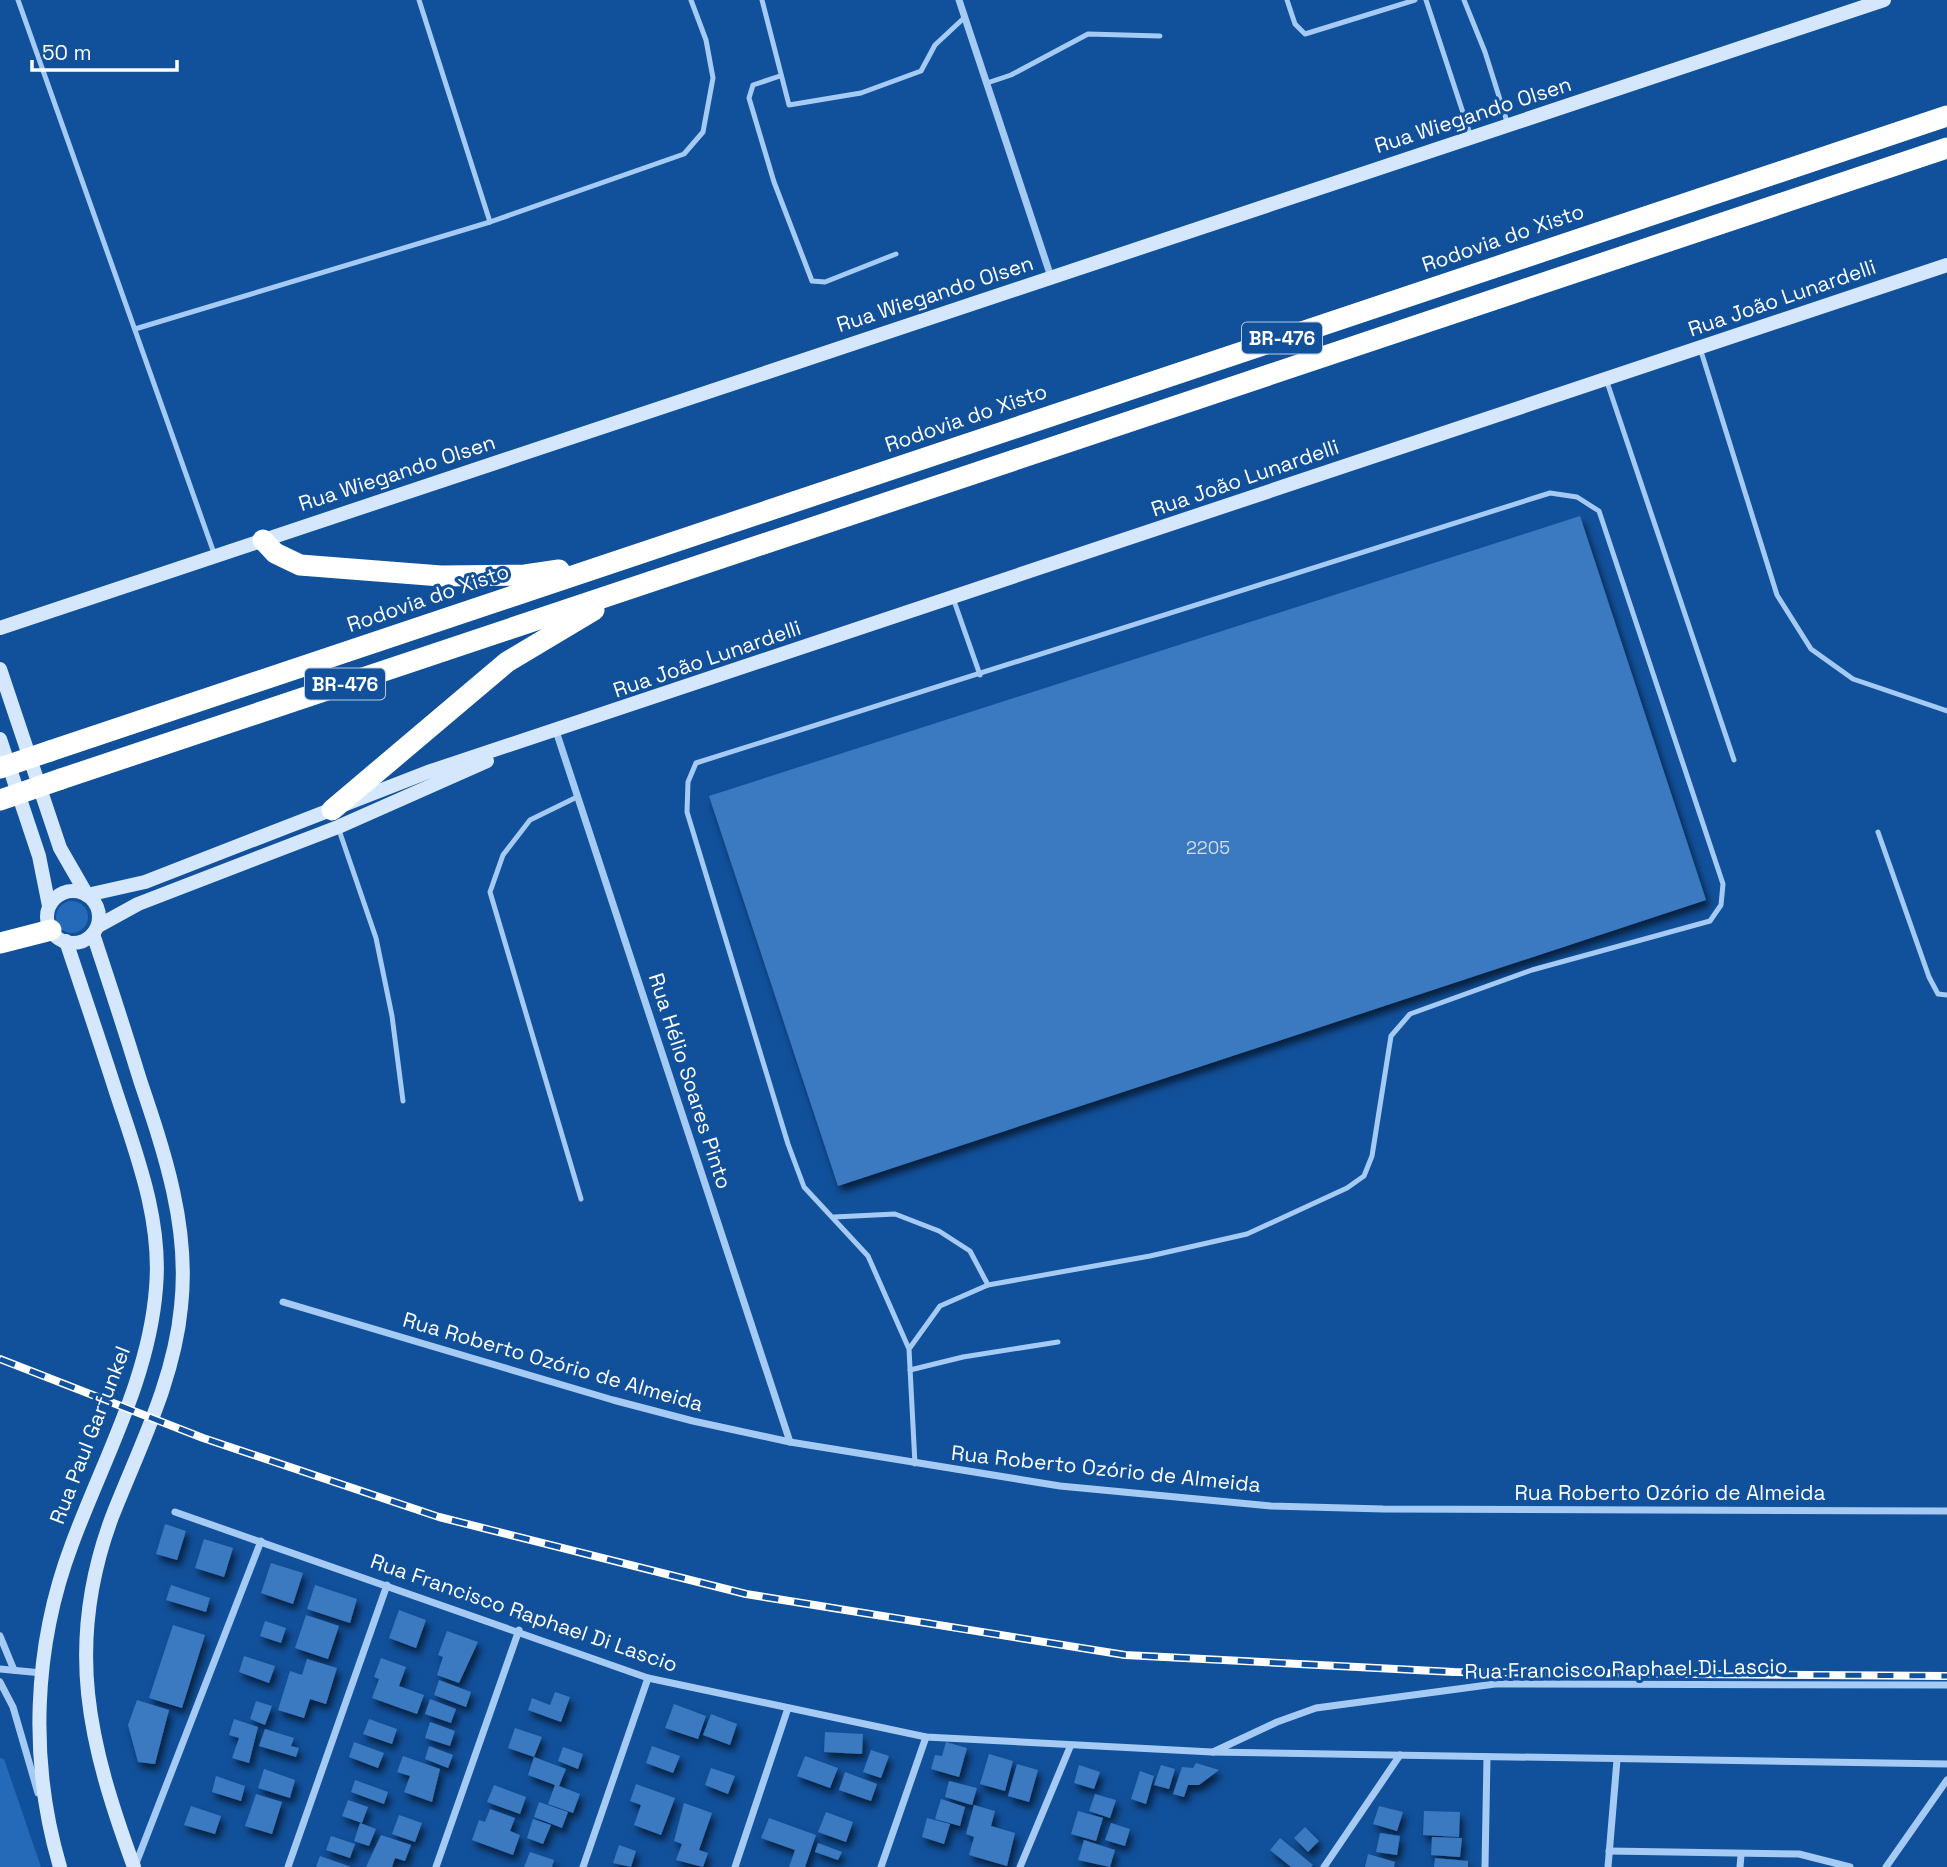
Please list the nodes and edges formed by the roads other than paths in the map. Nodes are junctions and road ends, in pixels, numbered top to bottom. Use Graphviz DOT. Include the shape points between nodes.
graph roads {
  1 [pos="18,0"];
  2 [pos="419,0"];
  3 [pos="691,0"];
  4 [pos="762,0"];
  5 [pos="959,0"];
  6 [pos="1287,0"];
  7 [pos="1415,0"];
  8 [pos="1426,0"];
  9 [pos="1464,0"];
  10 [pos="1884,0"];
  11 [pos="965,17"];
  12 [pos="1160,36"];
  13 [pos="780,76"];
  14 [pos="986,83"];
  15 [pos="1947,116"];
  16 [pos="1508,125"];
  17 [pos="1471,138"];
  18 [pos="1947,148"];
  19 [pos="490,222"];
  20 [pos="896,254"];
  21 [pos="1947,265"];
  22 [pos="1051,277"];
  23 [pos="135,329"];
  24 [pos="1700,348"];
  25 [pos="1606,379"];
  26 [pos="263,540"];
  27 [pos="215,556"];
  28 [pos="617,561"];
  29 [pos="630,589"];
  30 [pos="953,598"];
  31 [pos="0,630"];
  32 [pos="0,639"];
  33 [pos="0,669"];
  34 [pos="979,675"];
  35 [pos="1947,711"];
  36 [pos="556,731"];
  37 [pos="0,739"];
  38 [pos="1734,760"];
  39 [pos="0,768"];
  40 [pos="577,797"];
  41 [pos="0,800"];
  42 [pos="335,818"];
  43 [pos="1878,832"];
  44 [pos="87,895"];
  45 [pos="49,906"];
  46 [pos="95,930"];
  47 [pos="59,935"];
  48 [pos="0,943"];
  49 [pos="1947,995"];
  50 [pos="403,1101"];
  51 [pos="581,1199"];
  52 [pos="834,1217"];
  53 [pos="988,1285"];
  54 [pos="282,1302"];
  55 [pos="1058,1342"];
  56 [pos="909,1349"];
  57 [pos="910,1370"];
  58 [pos="790,1442"];
  59 [pos="915,1464"];
  60 [pos="1947,1511"];
  61 [pos="175,1512"];
  62 [pos="261,1541"];
  63 [pos="387,1585"];
  64 [pos="519,1630"];
  65 [pos="0,1636"];
  66 [pos="0,1669"];
  67 [pos="14,1670"];
  68 [pos="42,1673"];
  69 [pos="648,1678"];
  70 [pos="0,1682"];
  71 [pos="1947,1685"];
  72 [pos="788,1708"];
  73 [pos="926,1737"];
  74 [pos="1070,1747"];
  75 [pos="1212,1752"];
  76 [pos="1400,1755"];
  77 [pos="1487,1756"];
  78 [pos="1617,1760"];
  79 [pos="1947,1764"];
  80 [pos="1947,1780"];
  81 [pos="48,1827"];
  82 [pos="1609,1851"];
  83 [pos="1741,1855"];
  84 [pos="60,1867"];
  85 [pos="134,1867"];
  86 [pos="288,1867"];
  87 [pos="436,1867"];
  88 [pos="583,1867"];
  89 [pos="735,1867"];
  90 [pos="881,1867"];
  91 [pos="1020,1867"];
  92 [pos="1324,1867"];
  93 [pos="1485,1867"];
  94 [pos="1608,1867"];
  95 [pos="1740,1867"];
  96 [pos="1850,1867"];
  97 [pos="1885,1867"];
  1 -- 23 [label="lane"];
  2 -- 19 [label="lane"];
  3 -- 19 [label="lane" via="706,40 713,78 703,132 684,154"];
  4 -- 13 [label="lane"];
  5 -- 11 [label="street"];
  6 -- 7 [label="lane" via="1295,24 1305,34"];
  8 -- 17 [label="lane"];
  9 -- 16 [label="lane"];
  10 -- 16 [label="main road, Rua Wiegando Olsen"];
  11 -- 13 [label="lane" via="935,45 921,71 861,93 789,105"];
  11 -- 14 [label="street"];
  12 -- 14 [label="lane" via="1088,34 1011,75"];
  13 -- 20 [label="lane" via="753,85 749,98 774,182 812,281 825,282"];
  14 -- 22 [label="street"];
  15 -- 28 [label="highway, Rodovia do Xisto / BR-476"];
  16 -- 17 [label="main road, Rua Wiegando Olsen"];
  17 -- 22 [label="main road, Rua Wiegando Olsen"];
  18 -- 29 [label="highway, BR-476"];
  19 -- 23 [label="lane"];
  21 -- 24 [label="main road, Rua João Lunardelli"];
  22 -- 26 [label="main road, Rua Wiegando Olsen"];
  23 -- 27 [label="lane"];
  24 -- 25 [label="main road, Rua João Lunardelli"];
  24 -- 35 [label="lane" via="1777,595 1811,649 1853,679"];
  25 -- 30 [label="main road, Rua João Lunardelli"];
  25 -- 38 [label="lane"];
  26 -- 27 [label="main road, Rua Wiegando Olsen"];
  26 -- 28 [label="highway" via="275,553 300,565 440,576 525,575"];
  27 -- 31 [label="main road, Rua Wiegando Olsen"];
  28 -- 39 [label="highway, Rodovia do Xisto / BR-476, bridge"];
  29 -- 41 [label="highway, BR-476, bridge"];
  29 -- 42 [label="highway" via="507,662"];
  30 -- 34 [label="lane"];
  30 -- 36 [label="main road, Rua João Lunardelli"];
  31 -- 32 [label="main road"];
  33 -- 44 [label="main road" via="60,848"];
  34 -- 52 [label="lane" via="696,763 688,782 687,812 788,1144 804,1187"];
  34 -- 53 [label="lane" via="1550,493 1577,497 1599,511 1723,884 1721,905 1710,921 1532,970 1410,1014 1391,1036 1372,1156 1364,1176 1347,1188 1247,1234"];
  36 -- 40 [label="street, Rua Hélio Soares Pinto"];
  36 -- 42 [label="main road, Rua João Lunardelli" via="428,772"];
  37 -- 45 [label="main road" via="41,864"];
  40 -- 51 [label="lane" via="530,820 503,855 490,892"];
  40 -- 58 [label="street, Rua Hélio Soares Pinto"];
  42 -- 44 [label="main road, Rua João Lunardelli" via="145,882"];
  42 -- 46 [label="main road, Rua João Lunardelli" via="151,898"];
  42 -- 50 [label="lane" via="376,938"];
  43 -- 49 [label="lane" via="1929,977 1938,994"];
  44 -- 45 [label="main road" via="61,893"];
  44 -- 46 [label="main road" via="98,908"];
  45 -- 47 [label="main road" via="48,922"];
  46 -- 47 [label="main road" via="81,941"];
  46 -- 85 [label="main road" via="173,1182 182,1246 182,1305 170,1366 112,1519 93,1585 85,1658 87,1698 101,1772"];
  47 -- 48 [label="highway"];
  47 -- 68 [label="main road, Rua Paul Garfunkel" via="149,1196 156,1285 135,1384 60,1577"];
  52 -- 53 [label="lane" via="895,1214 939,1231 970,1251"];
  52 -- 56 [label="lane" via="868,1256"];
  53 -- 56 [label="lane" via="940,1306"];
  54 -- 58 [label="street, Rua Roberto Ozório de Almeida" via="613,1401"];
  55 -- 57 [label="lane"];
  56 -- 57 [label="lane"];
  57 -- 59 [label="lane"];
  58 -- 59 [label="street, Rua Roberto Ozório de Almeida"];
  59 -- 60 [label="street, Rua Roberto Ozório de Almeida" via="1060,1486 1272,1506"];
  61 -- 62 [label="street, Rua Francisco Raphael Di Lascio"];
  62 -- 63 [label="street, Rua Francisco Raphael Di Lascio"];
  62 -- 85 [label="street"];
  63 -- 64 [label="street, Rua Francisco Raphael Di Lascio"];
  63 -- 86 [label="street"];
  64 -- 69 [label="street, Rua Francisco Raphael Di Lascio"];
  64 -- 87 [label="street"];
  65 -- 67 [label="street"];
  66 -- 67 [label="street"];
  67 -- 68 [label="street"];
  68 -- 81 [label="main road, Rua Paul Garfunkel" via="39,1737"];
  69 -- 72 [label="street, Rua Francisco Raphael Di Lascio"];
  69 -- 88 [label="street"];
  70 -- 81 [label="street" via="13,1707"];
  71 -- 75 [label="street, Rua Francisco Raphael Di Lascio" via="1494,1684 1316,1708"];
  72 -- 73 [label="street, Rua Francisco Raphael Di Lascio"];
  72 -- 89 [label="street"];
  73 -- 74 [label="street, Rua Francisco Raphael Di Lascio"];
  73 -- 90 [label="street"];
  74 -- 75 [label="street, Rua Francisco Raphael Di Lascio"];
  74 -- 91 [label="street"];
  75 -- 76 [label="street"];
  76 -- 77 [label="street"];
  76 -- 92 [label="street"];
  77 -- 78 [label="street"];
  77 -- 93 [label="street"];
  78 -- 79 [label="street"];
  78 -- 82 [label="street"];
  80 -- 97 [label="street"];
  81 -- 84 [label="main road, Rua Paul Garfunkel"];
  82 -- 83 [label="street"];
  82 -- 94 [label="street"];
  83 -- 95 [label="street"];
  83 -- 96 [label="street" via="1798,1854"];
}
